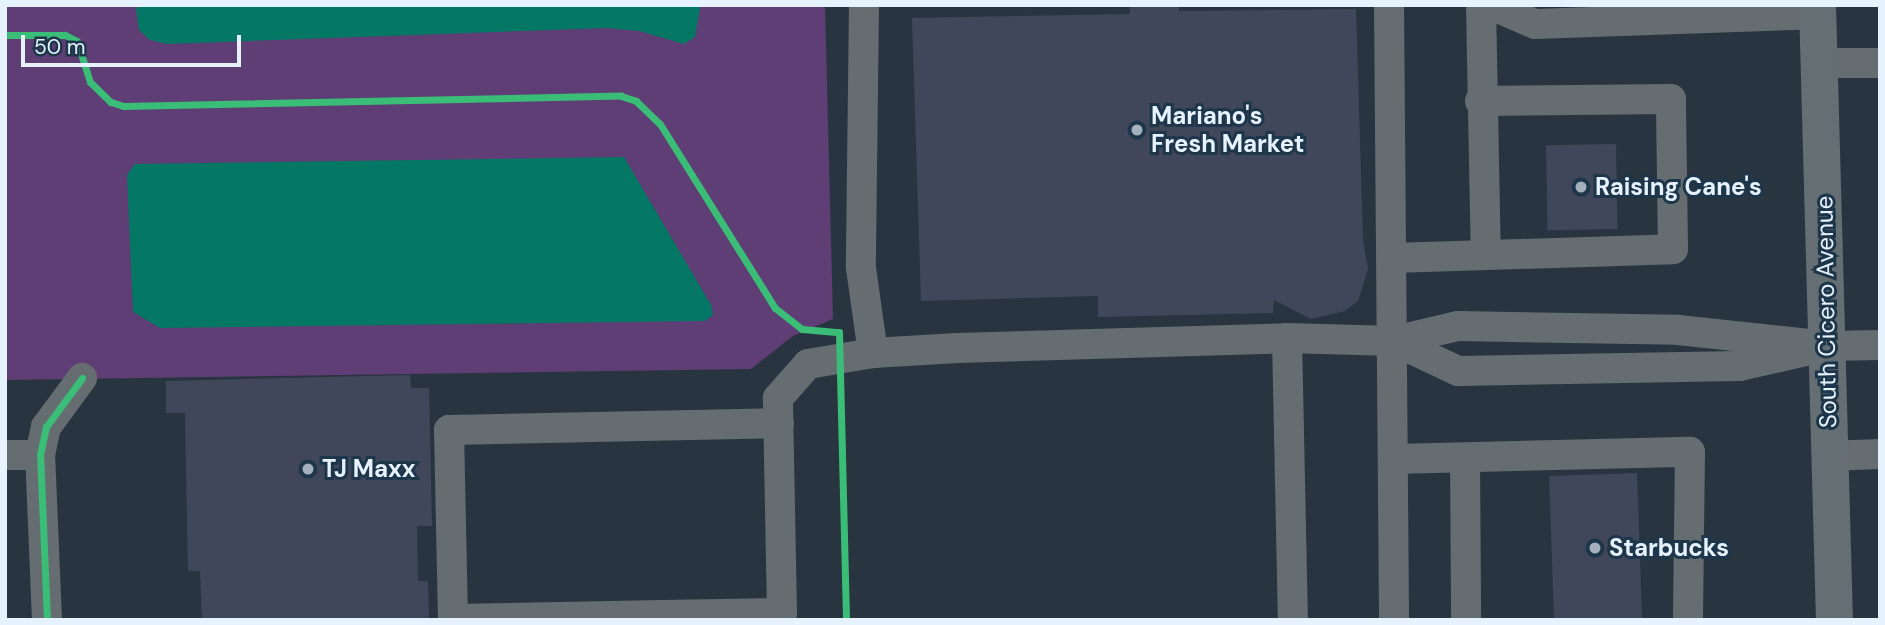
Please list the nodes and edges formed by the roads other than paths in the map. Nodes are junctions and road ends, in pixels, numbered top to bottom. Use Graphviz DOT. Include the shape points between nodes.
graph roads {
  1 [pos="864,5"];
  2 [pos="1389,5"];
  3 [pos="1481,5"];
  4 [pos="1491,5"];
  5 [pos="1817,10"];
  6 [pos="1819,63"];
  7 [pos="1880,63"];
  8 [pos="1480,101"];
  9 [pos="1486,255"];
  10 [pos="1393,258"];
  11 [pos="1287,338"];
  12 [pos="1394,341"];
  13 [pos="1880,345"];
  14 [pos="1827,346"];
  15 [pos="873,353"];
  16 [pos="82,378"];
  17 [pos="779,423"];
  18 [pos="1880,454"];
  19 [pos="5,455"];
  20 [pos="40,455"];
  21 [pos="1829,456"];
  22 [pos="1465,458"];
  23 [pos="1394,459"];
  24 [pos="662,617"];
  25 [pos="453,619"];
  26 [pos="47,620"];
  27 [pos="1293,620"];
  28 [pos="1394,620"];
  29 [pos="1466,620"];
  30 [pos="1688,620"];
  31 [pos="1834,620"];
  1 -- 15 [label="street" via="861,268"];
  2 -- 10 [label="street"];
  3 -- 8 [label="street"];
  4 -- 5 [label="street" via="1535,24"];
  5 -- 6 [label="main road, South Cicero Avenue"];
  6 -- 7 [label="street"];
  6 -- 14 [label="main road, South Cicero Avenue"];
  8 -- 9 [label="street"];
  8 -- 9 [label="street" via="1671,99 1673,249"];
  9 -- 10 [label="street"];
  10 -- 12 [label="street"];
  11 -- 12 [label="street"];
  11 -- 15 [label="street"];
  11 -- 27 [label="street"];
  12 -- 14 [label="street" via="1458,326 1678,330"];
  12 -- 14 [label="street" via="1458,371 1740,366"];
  12 -- 23 [label="street"];
  13 -- 14 [label="street"];
  14 -- 21 [label="main road, South Cicero Avenue"];
  15 -- 17 [label="street" via="808,364 778,398"];
  16 -- 20 [label="street" via="46,427"];
  17 -- 24 [label="street" via="782,613"];
  17 -- 25 [label="street" via="449,430"];
  18 -- 21 [label="street"];
  19 -- 20 [label="street"];
  20 -- 26 [label="street"];
  21 -- 31 [label="main road, South Cicero Avenue"];
  22 -- 23 [label="street"];
  22 -- 29 [label="street"];
  22 -- 30 [label="street" via="1690,452"];
  23 -- 28 [label="street"];
  24 -- 25 [label="street"];
}
